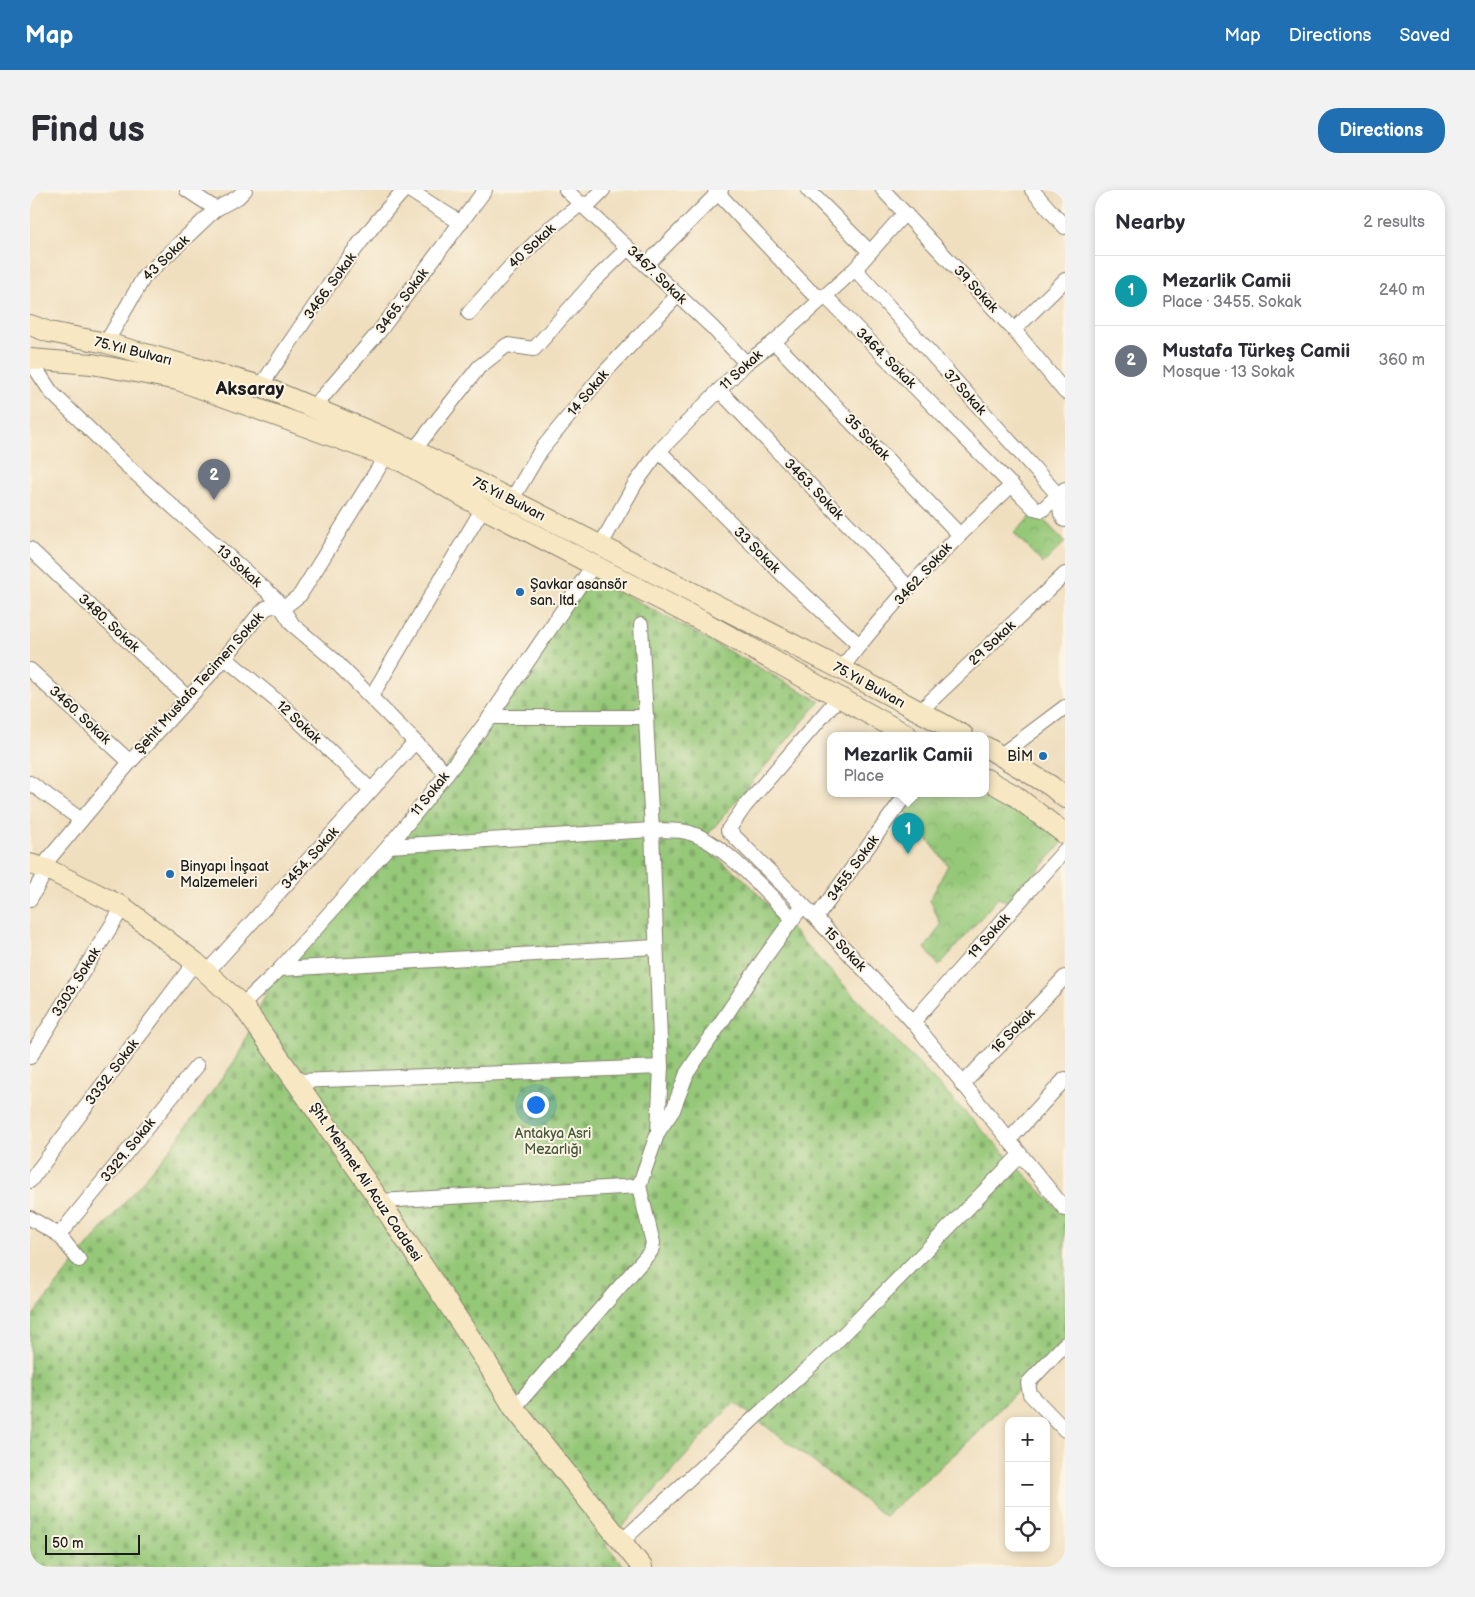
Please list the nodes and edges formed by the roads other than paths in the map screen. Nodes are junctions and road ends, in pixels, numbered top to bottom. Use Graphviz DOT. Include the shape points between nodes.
graph roads {
  1 [pos="187,190"];
  2 [pos="245,190"];
  3 [pos="404,190"];
  4 [pos="409,190"];
  5 [pos="485,190"];
  6 [pos="566,190"];
  7 [pos="603,190"];
  8 [pos="808,190"];
  9 [pos="883,190"];
  10 [pos="1032,190"];
  11 [pos="718,191"];
  12 [pos="581,204"];
  13 [pos="216,209"];
  14 [pos="905,213"];
  15 [pos="1063,221"];
  16 [pos="461,223"];
  17 [pos="628,248"];
  18 [pos="870,252"];
  19 [pos="646,265"];
  20 [pos="855,269"];
  21 [pos="1065,280"];
  22 [pos="677,296"];
  23 [pos="825,296"];
  24 [pos="469,313"];
  25 [pos="30,325"];
  26 [pos="1014,330"];
  27 [pos="774,342"];
  28 [pos="106,343"];
  29 [pos="30,359"];
  30 [pos="746,363"];
  31 [pos="261,386"];
  32 [pos="719,390"];
  33 [pos="1065,392"];
  34 [pos="313,408"];
  35 [pos="414,450"];
  36 [pos="659,451"];
  37 [pos="386,456"];
  38 [pos="1012,485"];
  39 [pos="1062,492"];
  40 [pos="512,501"];
  41 [pos="483,508"];
  42 [pos="1065,520"];
  43 [pos="959,534"];
  44 [pos="30,549"];
  45 [pos="597,555"];
  46 [pos="1065,574"];
  47 [pos="909,588"];
  48 [pos="279,604"];
  49 [pos="641,625"];
  50 [pos="859,645"];
  51 [pos="225,658"];
  52 [pos="841,669"];
  53 [pos="30,670"];
  54 [pos="188,697"];
  55 [pos="371,697"];
  56 [pos="839,697"];
  57 [pos="1065,707"];
  58 [pos="918,712"];
  59 [pos="490,717"];
  60 [pos="647,717"];
  61 [pos="902,732"];
  62 [pos="957,732"];
  63 [pos="414,743"];
  64 [pos="993,751"];
  65 [pos="130,762"];
  66 [pos="447,774"];
  67 [pos="989,781"];
  68 [pos="30,783"];
  69 [pos="371,790"];
  70 [pos="904,797"];
  71 [pos="1065,798"];
  72 [pos="80,819"];
  73 [pos="652,830"];
  74 [pos="1065,834"];
  75 [pos="389,846"];
  76 [pos="1065,850"];
  77 [pos="40,867"];
  78 [pos="30,899"];
  79 [pos="803,905"];
  80 [pos="123,907"];
  81 [pos="793,918"];
  82 [pos="816,918"];
  83 [pos="655,947"];
  84 [pos="200,968"];
  85 [pos="280,968"];
  86 [pos="1065,978"];
  87 [pos="242,1005"];
  88 [pos="913,1022"];
  89 [pos="30,1057"];
  90 [pos="197,1066"];
  91 [pos="661,1067"];
  92 [pos="1065,1079"];
  93 [pos="298,1081"];
  94 [pos="962,1085"];
  95 [pos="658,1132"];
  96 [pos="1009,1140"];
  97 [pos="1020,1154"];
  98 [pos="30,1181"];
  99 [pos="639,1186"];
  100 [pos="380,1202"];
  101 [pos="1065,1209"];
  102 [pos="30,1218"];
  103 [pos="59,1234"];
  104 [pos="79,1260"];
  105 [pos="1065,1344"];
  106 [pos="514,1408"];
  107 [pos="1065,1430"];
  108 [pos="620,1542"];
  109 [pos="642,1567"];
  1 -- 13 [label="street"];
  2 -- 13 [label="street, 43 Sokak"];
  3 -- 31 [label="street, 3466. Sokak" via="383,213"];
  4 -- 16 [label="street"];
  5 -- 16 [label="street, 3465. Sokak"];
  6 -- 12 [label="street, 3467. Sokak"];
  7 -- 12 [label="street, 40 Sokak" via="590,203"];
  8 -- 18 [label="street"];
  9 -- 14 [label="street, 39 Sokak"];
  10 -- 15 [label="street"];
  11 -- 19 [label="street"];
  11 -- 23 [label="street, 3464. Sokak" via="810,291"];
  12 -- 17 [label="street, 3467. Sokak"];
  12 -- 24 [label="street, 40 Sokak" via="550,228"];
  13 -- 28 [label="street, 43 Sokak" via="144,277"];
  14 -- 18 [label="street, 11 Sokak"];
  14 -- 26 [label="street, 39 Sokak"];
  16 -- 34 [label="street, 3465. Sokak" via="378,333"];
  17 -- 19 [label="street, 3467. Sokak"];
  17 -- 35 [label="street" via="534,349 507,345 479,367"];
  18 -- 20 [label="street, 11 Sokak"];
  19 -- 22 [label="street, 3467. Sokak"];
  20 -- 23 [label="street, 11 Sokak"];
  20 -- 39 [label="street, 37 Sokak"];
  21 -- 26 [label="street"];
  22 -- 30 [label="street, 3467. Sokak"];
  22 -- 40 [label="street, 14 Sokak" via="605,372 541,450"];
  23 -- 27 [label="street, 11 Sokak"];
  23 -- 38 [label="street, 3464. Sokak"];
  25 -- 28 [label="main road, 75.Yıl Bulvarı"];
  26 -- 33 [label="street, 39 Sokak"];
  27 -- 30 [label="street, 11 Sokak"];
  27 -- 43 [label="street, 35 Sokak"];
  28 -- 31 [label="main road, 75.Yıl Bulvarı"];
  29 -- 37 [label="main road, 75.Yıl Bulvarı" via="92,364 178,380"];
  29 -- 48 [label="street, 13 Sokak" via="51,392"];
  30 -- 32 [label="street, 11 Sokak"];
  31 -- 34 [label="main road, 75.Yıl Bulvarı"];
  32 -- 36 [label="street, 11 Sokak"];
  32 -- 47 [label="street, 3463. Sokak"];
  34 -- 35 [label="main road, 75.Yıl Bulvarı"];
  35 -- 40 [label="main road, 75.Yıl Bulvarı"];
  36 -- 45 [label="street, 11 Sokak" via="636,484"];
  36 -- 50 [label="street, 33 Sokak" via="784,576"];
  37 -- 41 [label="main road, 75.Yıl Bulvarı" via="403,462"];
  37 -- 48 [label="street, Şehit Mustafa Tecimen Sokak" via="300,595 287,605"];
  38 -- 39 [label="street, 3464. Sokak" via="1034,508 1042,510"];
  38 -- 43 [label="street, 3462. Sokak"];
  39 -- 42 [label="street, 37 Sokak" via="1061,514"];
  40 -- 45 [label="main road, 75.Yıl Bulvarı"];
  41 -- 45 [label="main road, 75.Yıl Bulvarı"];
  41 -- 55 [label="street"];
  43 -- 47 [label="street, 3462. Sokak"];
  44 -- 54 [label="street, 3480. Sokak"];
  45 -- 52 [label="main road, 75.Yıl Bulvarı"];
  45 -- 56 [label="main road, 75.Yıl Bulvarı" via="694,616"];
  45 -- 59 [label="street, 11 Sokak"];
  46 -- 58 [label="street, 29 Sokak"];
  47 -- 50 [label="street, 3462. Sokak"];
  48 -- 51 [label="street, Şehit Mustafa Tecimen Sokak" via="266,608"];
  48 -- 55 [label="street, 13 Sokak" via="293,625"];
  49 -- 60 [label="street"];
  50 -- 52 [label="street, 3462. Sokak"];
  51 -- 54 [label="street, Şehit Mustafa Tecimen Sokak"];
  51 -- 69 [label="street, 12 Sokak" via="283,706"];
  52 -- 58 [label="main road, 75.Yıl Bulvarı"];
  53 -- 65 [label="street, 3460. Sokak"];
  54 -- 65 [label="street, Şehit Mustafa Tecimen Sokak"];
  55 -- 63 [label="street, 13 Sokak"];
  56 -- 61 [label="main road, 75.Yıl Bulvarı"];
  56 -- 79 [label="street, 15 Sokak" via="744,806 728,830"];
  57 -- 64 [label="street"];
  58 -- 62 [label="main road, 75.Yıl Bulvarı"];
  59 -- 60 [label="street"];
  59 -- 66 [label="street, 11 Sokak"];
  60 -- 73 [label="street"];
  63 -- 66 [label="street, 13 Sokak"];
  63 -- 69 [label="street, 3454. Sokak"];
  64 -- 71 [label="main road" via="1052,786"];
  65 -- 72 [label="street, Şehit Mustafa Tecimen Sokak"];
  66 -- 75 [label="street, 11 Sokak"];
  67 -- 74 [label="main road" via="1014,795"];
  68 -- 72 [label="street"];
  69 -- 84 [label="street, 3454. Sokak"];
  70 -- 82 [label="street, 3455. Sokak"];
  72 -- 77 [label="street, Şehit Mustafa Tecimen Sokak"];
  73 -- 75 [label="street"];
  73 -- 81 [label="street" via="680,831 705,839 738,864"];
  73 -- 83 [label="street"];
  75 -- 85 [label="street, 11 Sokak"];
  76 -- 88 [label="street, 19 Sokak"];
  77 -- 78 [label="street, Şehit Mustafa Tecimen Sokak"];
  77 -- 80 [label="main road, Şht. Mehmet Ali Acuz Caddesi"];
  79 -- 81 [label="street"];
  79 -- 82 [label="street, 15 Sokak"];
  80 -- 84 [label="main road, Şht. Mehmet Ali Acuz Caddesi"];
  80 -- 89 [label="street, 3303. Sokak"];
  81 -- 95 [label="street" via="686,1073 673,1110"];
  82 -- 88 [label="street, 15 Sokak"];
  83 -- 85 [label="street"];
  83 -- 91 [label="street"];
  84 -- 87 [label="main road, Şht. Mehmet Ali Acuz Caddesi"];
  84 -- 98 [label="street, 3332. Sokak"];
  85 -- 87 [label="street, 11 Sokak"];
  86 -- 94 [label="street, 16 Sokak"];
  87 -- 93 [label="main road, Şht. Mehmet Ali Acuz Caddesi"];
  88 -- 94 [label="street, 15 Sokak"];
  90 -- 103 [label="street, 3329. Sokak"];
  91 -- 93 [label="street"];
  91 -- 95 [label="street"];
  92 -- 96 [label="street"];
  93 -- 100 [label="main road, Şht. Mehmet Ali Acuz Caddesi"];
  94 -- 96 [label="street, 15 Sokak"];
  95 -- 99 [label="street"];
  96 -- 97 [label="street, 15 Sokak"];
  97 -- 101 [label="street, 15 Sokak"];
  97 -- 108 [label="street" via="834,1344"];
  99 -- 100 [label="street"];
  99 -- 106 [label="street" via="653,1243 650,1251"];
  100 -- 106 [label="main road, Şht. Mehmet Ali Acuz Caddesi"];
  102 -- 103 [label="street"];
  103 -- 104 [label="street"];
  105 -- 107 [label="street" via="1028,1383 1030,1394"];
  106 -- 108 [label="main road, Şht. Mehmet Ali Acuz Caddesi"];
  108 -- 109 [label="main road, Şht. Mehmet Ali Acuz Caddesi"];
}
